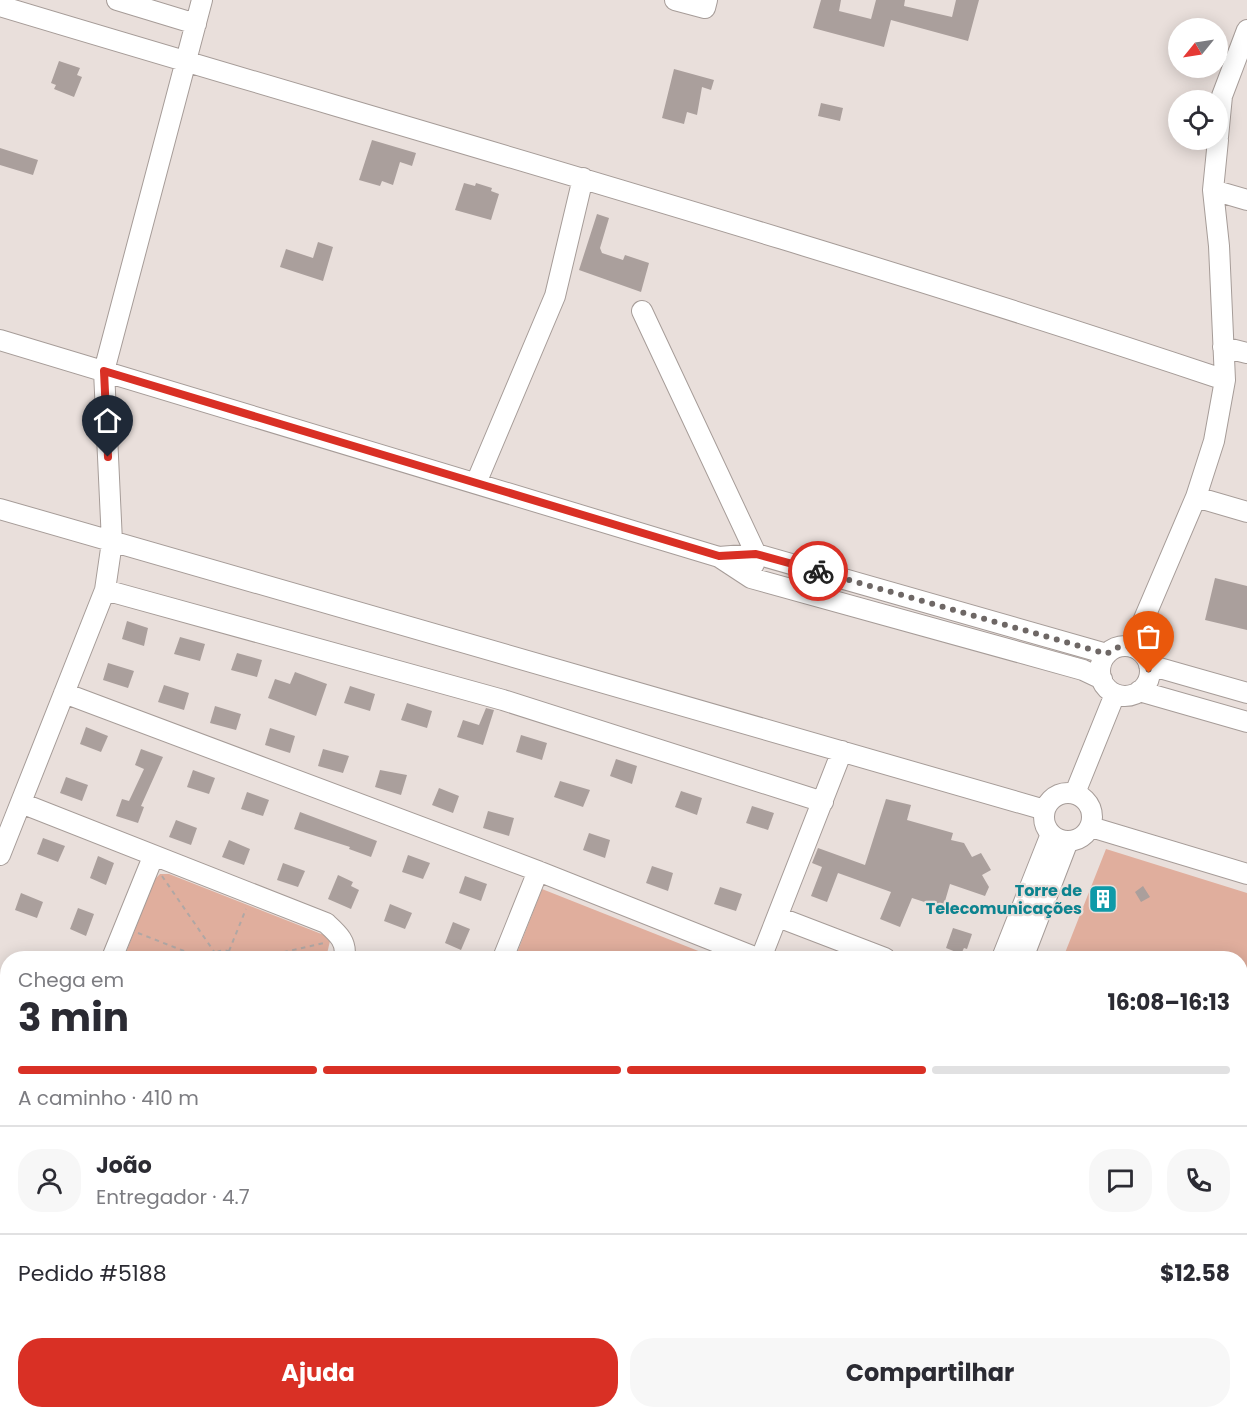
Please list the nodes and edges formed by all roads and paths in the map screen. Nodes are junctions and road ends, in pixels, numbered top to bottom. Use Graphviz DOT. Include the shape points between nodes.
graph roads {
  1 [pos="117,0"];
  2 [pos="202,0"];
  3 [pos="675,0"];
  4 [pos="707,0"];
  5 [pos="0,6"];
  6 [pos="196,24"];
  7 [pos="1247,30"];
  8 [pos="186,62"];
  9 [pos="1224,90"];
  10 [pos="1217,150"];
  11 [pos="582,178"];
  12 [pos="1213,190"];
  13 [pos="1247,200"];
  14 [pos="642,311"];
  15 [pos="0,340"];
  16 [pos="1223,346"];
  17 [pos="1247,353"];
  18 [pos="104,371"];
  19 [pos="1225,380"];
  20 [pos="476,483"];
  21 [pos="1197,497"];
  22 [pos="0,509"];
  23 [pos="1247,512"];
  24 [pos="112,542"];
  25 [pos="756,554"];
  26 [pos="719,556"];
  27 [pos="751,578"];
  28 [pos="105,590"];
  29 [pos="1132,647"];
  30 [pos="1107,654"];
  31 [pos="1149,665"];
  32 [pos="1109,687"];
  33 [pos="1139,691"];
  34 [pos="64,693"];
  35 [pos="1247,693"];
  36 [pos="1247,722"];
  37 [pos="842,752"];
  38 [pos="1075,793"];
  39 [pos="823,802"];
  40 [pos="21,803"];
  41 [pos="1045,810"];
  42 [pos="1090,827"];
  43 [pos="1059,837"];
  44 [pos="0,855"];
  45 [pos="156,865"];
  46 [pos="538,871"];
  47 [pos="1247,874"];
  48 [pos="251,894"];
  49 [pos="778,917"];
  50 [pos="124,928"];
  51 [pos="330,941"];
  52 [pos="115,951"];
  53 [pos="184,951"];
  54 [pos="214,951"];
  55 [pos="229,951"];
  56 [pos="287,951"];
  57 [pos="346,951"];
  58 [pos="506,951"];
  59 [pos="741,951"];
  60 [pos="762,951"];
  61 [pos="867,951"];
  62 [pos="1005,951"];
  63 [pos="1025,951"];
  1 -- 6 [label="street"];
  2 -- 6 [label="street"];
  3 -- 4 [label="street" via="705,8"];
  5 -- 8 [label="street"];
  6 -- 8 [label="street"];
  7 -- 9 [label="street"];
  8 -- 11 [label="street"];
  8 -- 18 [label="street"];
  10 -- 12 [label="street"];
  11 -- 19 [label="street" via="1012,309"];
  11 -- 20 [label="street" via="555,296"];
  12 -- 13 [label="street"];
  12 -- 16 [label="street"];
  14 -- 25 [label="street"];
  15 -- 18 [label="street"];
  16 -- 17 [label="street"];
  16 -- 19 [label="street"];
  18 -- 20 [label="street"];
  18 -- 24 [label="street"];
  19 -- 21 [label="street" via="1214,441"];
  20 -- 26 [label="street"];
  21 -- 23 [label="street"];
  21 -- 29 [label="street"];
  22 -- 24 [label="street"];
  24 -- 28 [label="street"];
  24 -- 37 [label="street"];
  25 -- 26 [label="street"];
  25 -- 27 [label="street"];
  25 -- 30 [label="street"];
  26 -- 27 [label="street"];
  27 -- 32 [label="street" via="1072,667"];
  28 -- 34 [label="street"];
  28 -- 39 [label="street" via="502,700"];
  29 -- 30 [label="street" via="1118,647"];
  29 -- 31 [label="street" via="1143,654"];
  30 -- 32 [label="street" via="1100,666"];
  31 -- 33 [label="street" via="1148,680"];
  31 -- 35 [label="street"];
  32 -- 33 [label="street" via="1124,695"];
  32 -- 38 [label="street"];
  33 -- 36 [label="street"];
  34 -- 40 [label="street"];
  34 -- 46 [label="street"];
  37 -- 39 [label="street"];
  37 -- 41 [label="street"];
  38 -- 41 [label="street" via="1053,797"];
  38 -- 42 [label="street" via="1091,807"];
  39 -- 49 [label="street"];
  40 -- 44 [label="street"];
  40 -- 45 [label="street"];
  41 -- 43 [label="street" via="1044,823"];
  42 -- 43 [label="street" via="1081,838"];
  42 -- 47 [label="street"];
  43 -- 62 [label="street"];
  43 -- 63 [label="street"];
  45 -- 48 [label="street"];
  45 -- 50 [label="street"];
  45 -- 54 [label="path"];
  46 -- 58 [label="street"];
  46 -- 59 [label="street"];
  48 -- 55 [label="path"];
  48 -- 57 [label="street" via="326,923 340,936"];
  49 -- 60 [label="street"];
  49 -- 61 [label="street"];
  50 -- 52 [label="street"];
  50 -- 53 [label="path"];
  51 -- 56 [label="path"];
}
